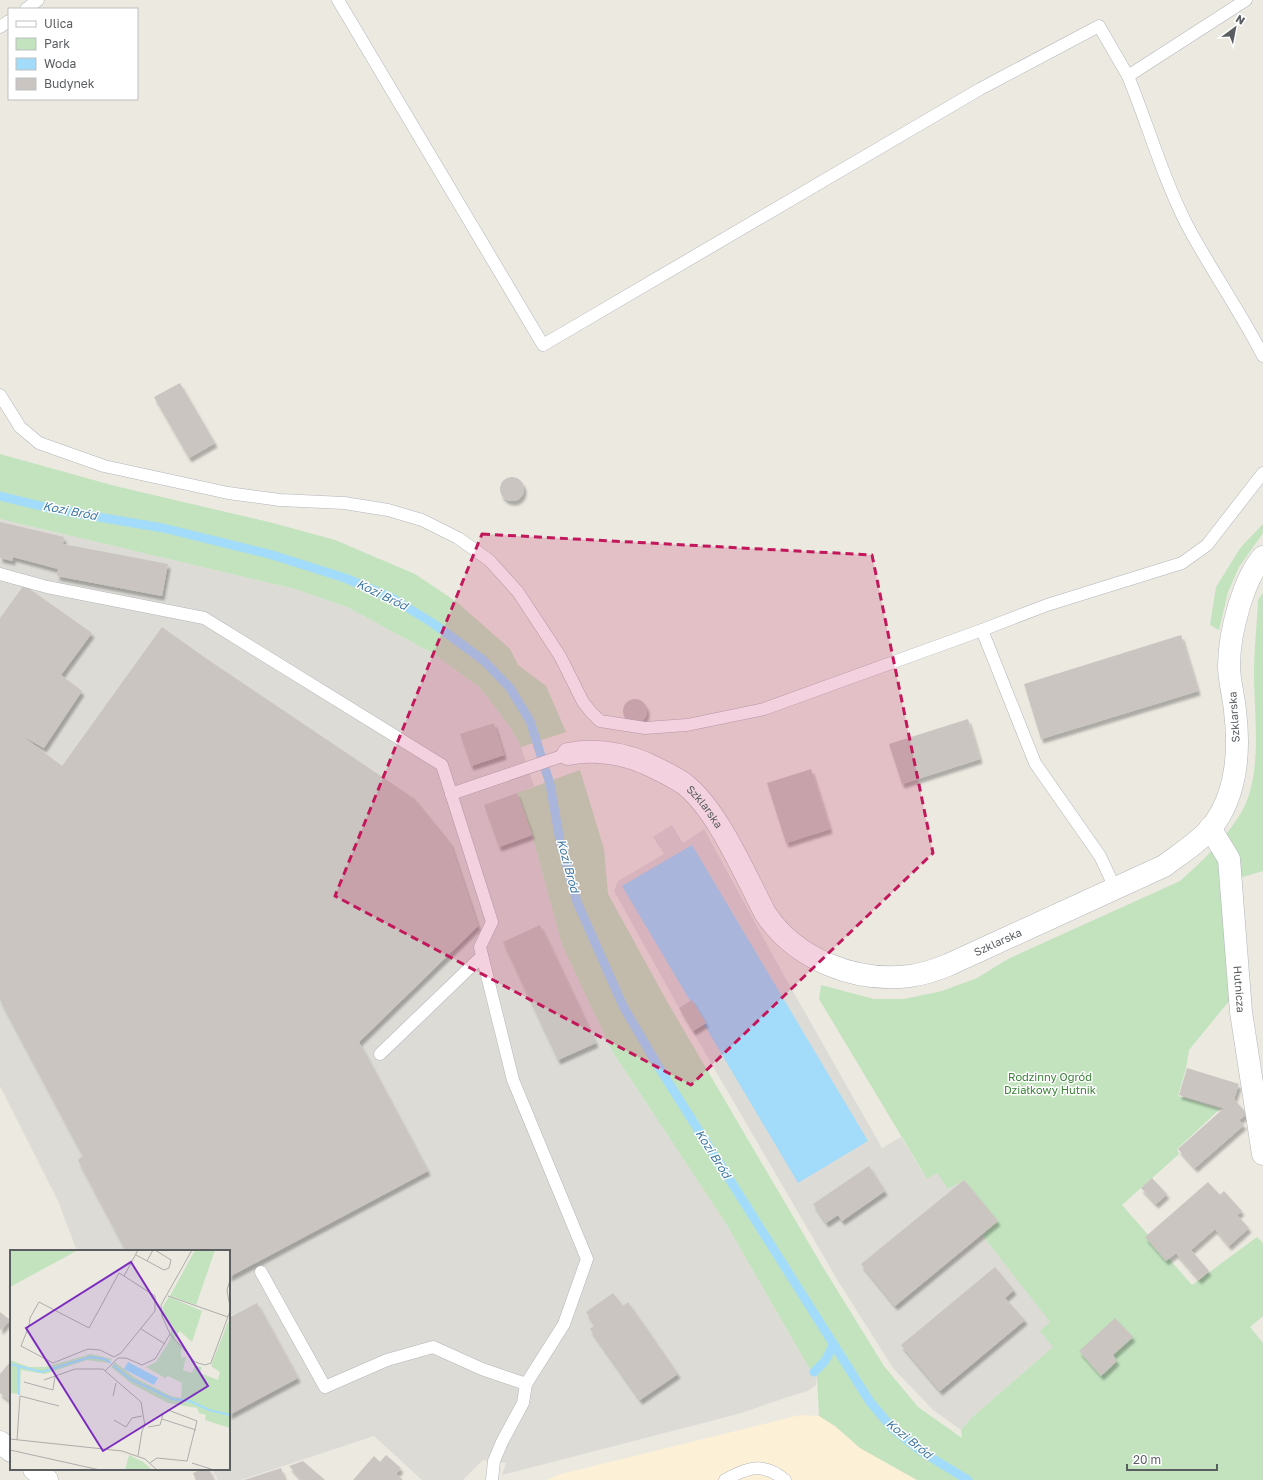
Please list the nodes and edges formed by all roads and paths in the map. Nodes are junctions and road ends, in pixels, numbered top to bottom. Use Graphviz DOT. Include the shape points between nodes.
graph roads {
  1 [pos="38,0"];
  2 [pos="338,0"];
  3 [pos="1246,0"];
  4 [pos="27,8"];
  5 [pos="1128,76"];
  6 [pos="1263,356"];
  7 [pos="0,395"];
  8 [pos="1263,473"];
  9 [pos="1263,557"];
  10 [pos="0,574"];
  11 [pos="982,630"];
  12 [pos="574,753"];
  13 [pos="451,794"];
  14 [pos="1210,828"];
  15 [pos="1115,888"];
  16 [pos="482,956"];
  17 [pos="380,1054"];
  18 [pos="1263,1154"];
  19 [pos="261,1272"];
  20 [pos="526,1384"];
  21 [pos="0,1442"];
  22 [pos="10,1450"];
  23 [pos="35,1470"];
  24 [pos="47,1480"];
  25 [pos="492,1480"];
  26 [pos="725,1480"];
  27 [pos="785,1480"];
  1 -- 4 [label="lane"];
  2 -- 5 [label="lane" via="543,345 980,89 1099,26"];
  3 -- 5 [label="lane"];
  5 -- 6 [label="lane" via="1187,225"];
  7 -- 11 [label="lane" via="20,427 39,443 104,466 228,493 280,500 344,503 388,510 422,520 458,538 489,560 518,592 560,656 583,702 600,721 645,728 686,725 764,709"];
  8 -- 11 [label="lane" via="1207,545 1182,563 1047,605"];
  9 -- 14 [label="street, Szklarska" via="1243,592 1232,629 1229,667 1236,714 1237,765 1224,806"];
  10 -- 13 [label="lane" via="47,587 204,618 442,765"];
  11 -- 15 [label="lane" via="1035,763 1100,856"];
  12 -- 13 [label="lane"];
  12 -- 15 [label="street, Szklarska" via="604,752 633,758 662,770 683,783 714,817 774,928 801,950 848,971 891,977 928,972"];
  13 -- 16 [label="lane" via="492,922 480,947"];
  14 -- 15 [label="street, Szklarska" via="1189,848 1164,866"];
  14 -- 18 [label="street, Hutnicza" via="1229,859 1241,1012"];
  16 -- 17 [label="lane"];
  16 -- 20 [label="lane" via="513,1080 586,1259 564,1324"];
  19 -- 20 [label="lane" via="325,1387 387,1360 433,1347 482,1369"];
  20 -- 25 [label="lane" via="523,1403 494,1461"];
  21 -- 22 [label="street"];
  23 -- 24 [label="street"];
  26 -- 27 [label="lane" via="751,1468 777,1473"];
}
